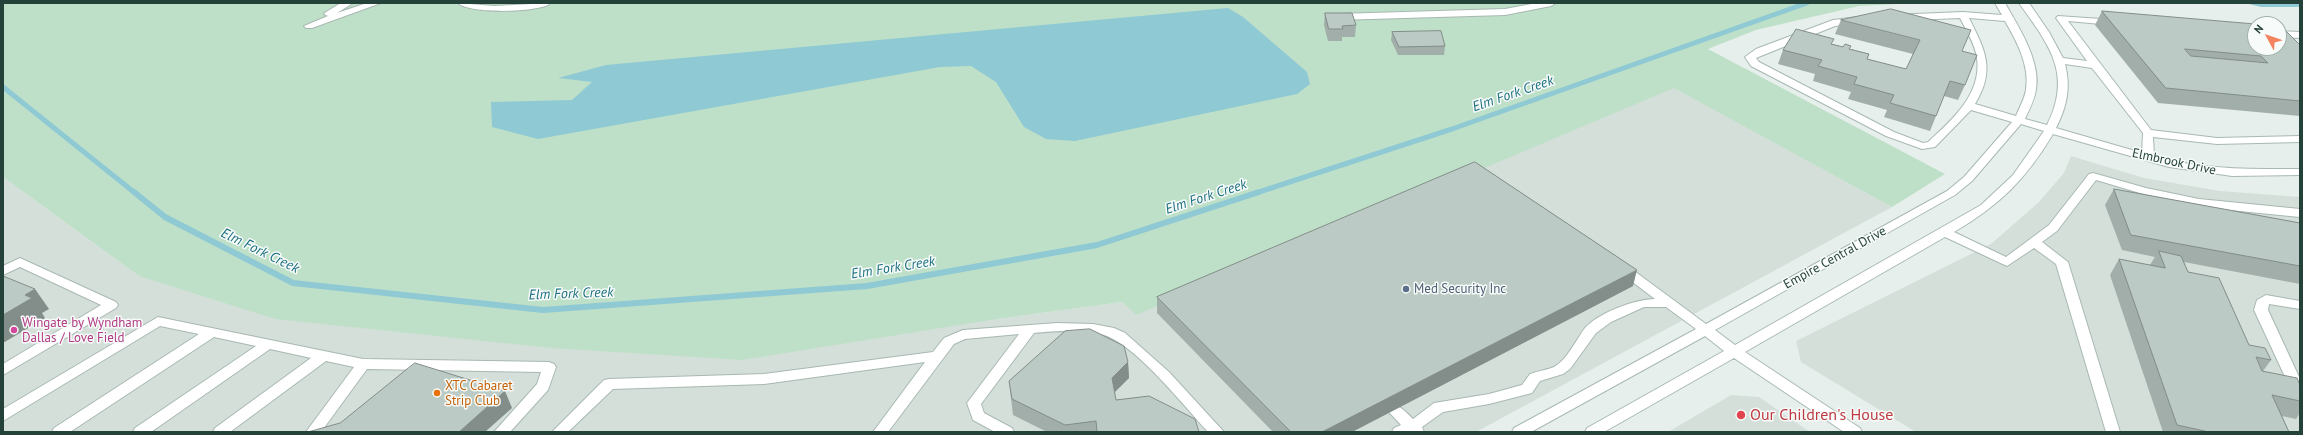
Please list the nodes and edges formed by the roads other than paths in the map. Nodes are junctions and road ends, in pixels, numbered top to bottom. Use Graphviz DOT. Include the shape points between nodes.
graph roads {
  1 [pos="348,3"];
  2 [pos="376,3"];
  3 [pos="463,3"];
  4 [pos="546,3"];
  5 [pos="1551,3"];
  6 [pos="2000,3"];
  7 [pos="2024,3"];
  8 [pos="1962,15"];
  9 [pos="1330,17"];
  10 [pos="2008,18"];
  11 [pos="2125,22"];
  12 [pos="2287,34"];
  13 [pos="2300,35"];
  14 [pos="2058,60"];
  15 [pos="2095,65"];
  16 [pos="1970,106"];
  17 [pos="2020,120"];
  18 [pos="2051,130"];
  19 [pos="2148,133"];
  20 [pos="2300,139"];
  21 [pos="2148,159"];
  22 [pos="2298,174"];
  23 [pos="2300,213"];
  24 [pos="1945,232"];
  25 [pos="2033,242"];
  26 [pos="1609,260"];
  27 [pos="3,271"];
  28 [pos="1667,303"];
  29 [pos="2300,305"];
  30 [pos="1029,330"];
  31 [pos="1705,330"];
  32 [pos="212,332"];
  33 [pos="267,345"];
  34 [pos="1734,351"];
  35 [pos="937,356"];
  36 [pos="322,357"];
  37 [pos="362,364"];
  38 [pos="3,370"];
  39 [pos="2300,394"];
  40 [pos="1394,410"];
  41 [pos="3,416"];
  42 [pos="1410,430"];
  43 [pos="59,432"];
  44 [pos="140,432"];
  45 [pos="220,432"];
  46 [pos="313,432"];
  47 [pos="502,432"];
  48 [pos="559,432"];
  49 [pos="880,432"];
  50 [pos="1007,432"];
  51 [pos="1217,432"];
  52 [pos="1519,432"];
  53 [pos="1592,432"];
  54 [pos="1855,432"];
  55 [pos="2113,432"];
  1 -- 2 [label="street" via="309,26"];
  3 -- 4 [label="street" via="499,10"];
  5 -- 9 [label="street" via="1505,12"];
  6 -- 10 [label="street, Empire Central Drive"];
  7 -- 14 [label="street" via="2044,31"];
  8 -- 10 [label="street"];
  8 -- 16 [label="street" via="1982,57 1981,81"];
  8 -- 16 [label="street" via="1833,23 1760,51 1750,58 1755,64 1883,130 1922,146 1931,145"];
  10 -- 17 [label="street, Empire Central Drive" via="2022,42 2032,79 2031,91"];
  11 -- 15 [label="street" via="2061,18"];
  12 -- 13 [label="street"];
  14 -- 15 [label="street"];
  14 -- 18 [label="street" via="2064,87 2060,111"];
  15 -- 19 [label="street"];
  16 -- 17 [label="street, Elmbrook Drive"];
  17 -- 18 [label="street, Elmbrook Drive"];
  17 -- 31 [label="street, Empire Central Drive" via="1968,179 1951,192"];
  18 -- 21 [label="street, Elmbrook Drive"];
  18 -- 24 [label="street" via="1996,198"];
  19 -- 20 [label="street" via="2217,141"];
  19 -- 21 [label="street"];
  21 -- 22 [label="street, Elmbrook Drive" via="2211,171"];
  23 -- 25 [label="street" via="2199,203 2093,176 2053,228"];
  24 -- 25 [label="street" via="2008,262"];
  24 -- 34 [label="street"];
  25 -- 55 [label="street" via="2062,262"];
  26 -- 28 [label="street" via="1641,281"];
  27 -- 38 [label="street" via="20,262 111,305"];
  28 -- 31 [label="street"];
  28 -- 42 [label="street" via="1642,303 1606,319 1591,330 1565,366 1558,371 1535,377 1527,389 1439,407"];
  29 -- 39 [label="street" via="2266,299 2261,310"];
  30 -- 35 [label="street" via="963,335 950,341"];
  30 -- 50 [label="street" via="974,403 978,416"];
  30 -- 51 [label="street" via="1084,327 1110,332 1131,344"];
  31 -- 34 [label="street"];
  31 -- 52 [label="street, Empire Central Drive"];
  32 -- 33 [label="street"];
  32 -- 41 [label="street" via="158,321"];
  32 -- 43 [label="street"];
  33 -- 36 [label="street"];
  33 -- 44 [label="street"];
  34 -- 53 [label="street"];
  34 -- 54 [label="street"];
  35 -- 48 [label="street" via="764,379 609,384"];
  35 -- 49 [label="street"];
  36 -- 37 [label="street"];
  36 -- 45 [label="street"];
  37 -- 46 [label="street"];
  37 -- 47 [label="street" via="549,367 543,386"];
  40 -- 42 [label="street"];
}
